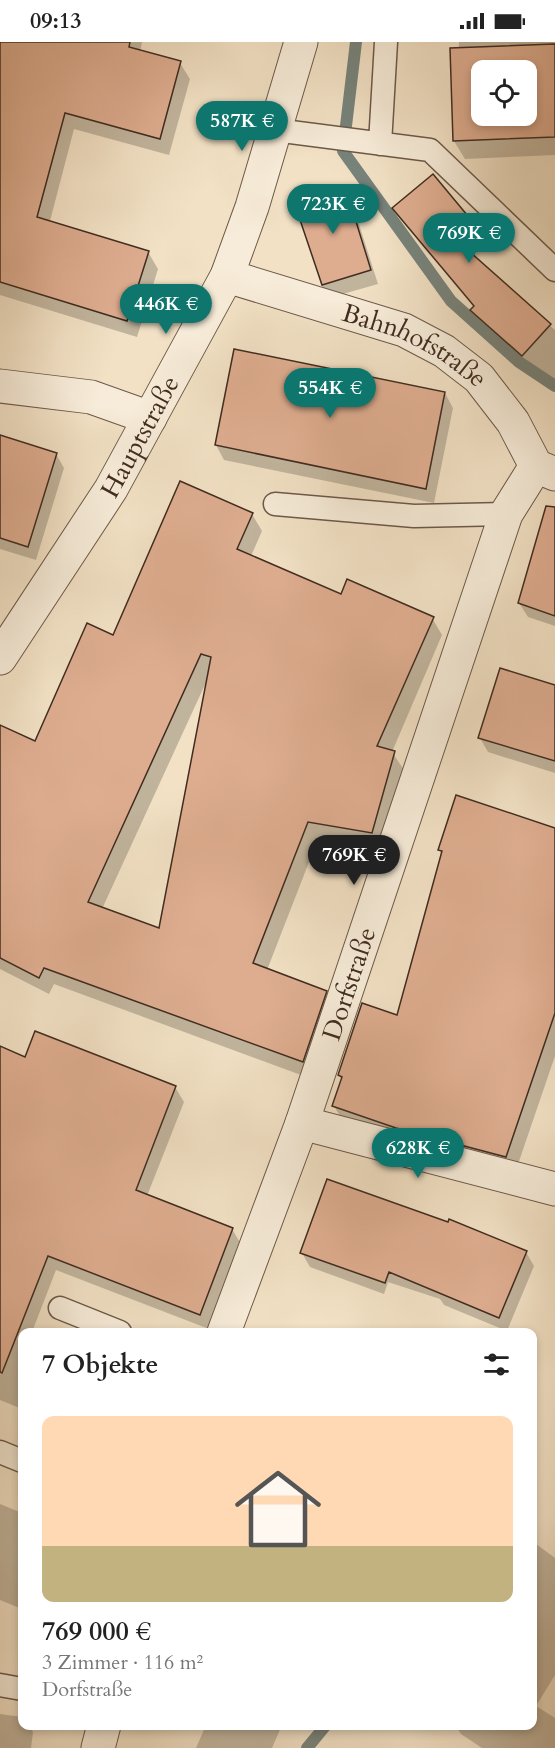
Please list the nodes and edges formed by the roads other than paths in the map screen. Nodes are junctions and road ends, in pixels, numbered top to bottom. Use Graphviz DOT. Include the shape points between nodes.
graph roads {
  1 [pos="301,42"];
  2 [pos="386,42"];
  3 [pos="275,130"];
  4 [pos="369,143"];
  5 [pos="555,270"];
  6 [pos="227,276"];
  7 [pos="0,386"];
  8 [pos="150,418"];
  9 [pos="545,470"];
  10 [pos="275,504"];
  11 [pos="506,514"];
  12 [pos="0,658"];
  13 [pos="302,1122"];
  14 [pos="555,1189"];
  15 [pos="60,1308"];
  16 [pos="110,1328"];
  17 [pos="225,1328"];
  18 [pos="0,1452"];
  19 [pos="18,1459"];
  20 [pos="0,1685"];
  21 [pos="18,1688"];
  22 [pos="103,1730"];
  23 [pos="98,1748"];
  1 -- 3 [label="street, Hauptstraße"];
  2 -- 4 [label="lane"];
  3 -- 4 [label="lane"];
  3 -- 6 [label="street, Hauptstraße"];
  4 -- 5 [label="lane" via="430,150"];
  6 -- 8 [label="street, Hauptstraße"];
  6 -- 9 [label="street, Bahnhofstraße" via="404,330 444,351 479,378"];
  7 -- 8 [label="street" via="91,397"];
  8 -- 12 [label="street, Hauptstraße" via="111,489"];
  9 -- 11 [label="street, Dorfstraße"];
  10 -- 11 [label="lane" via="414,516"];
  11 -- 13 [label="street, Dorfstraße"];
  13 -- 14 [label="street"];
  13 -- 17 [label="street, Dorfstraße"];
  15 -- 16 [label="lane"];
  18 -- 19 [label="lane"];
  20 -- 21 [label="lane"];
  22 -- 23 [label="street"];
}
